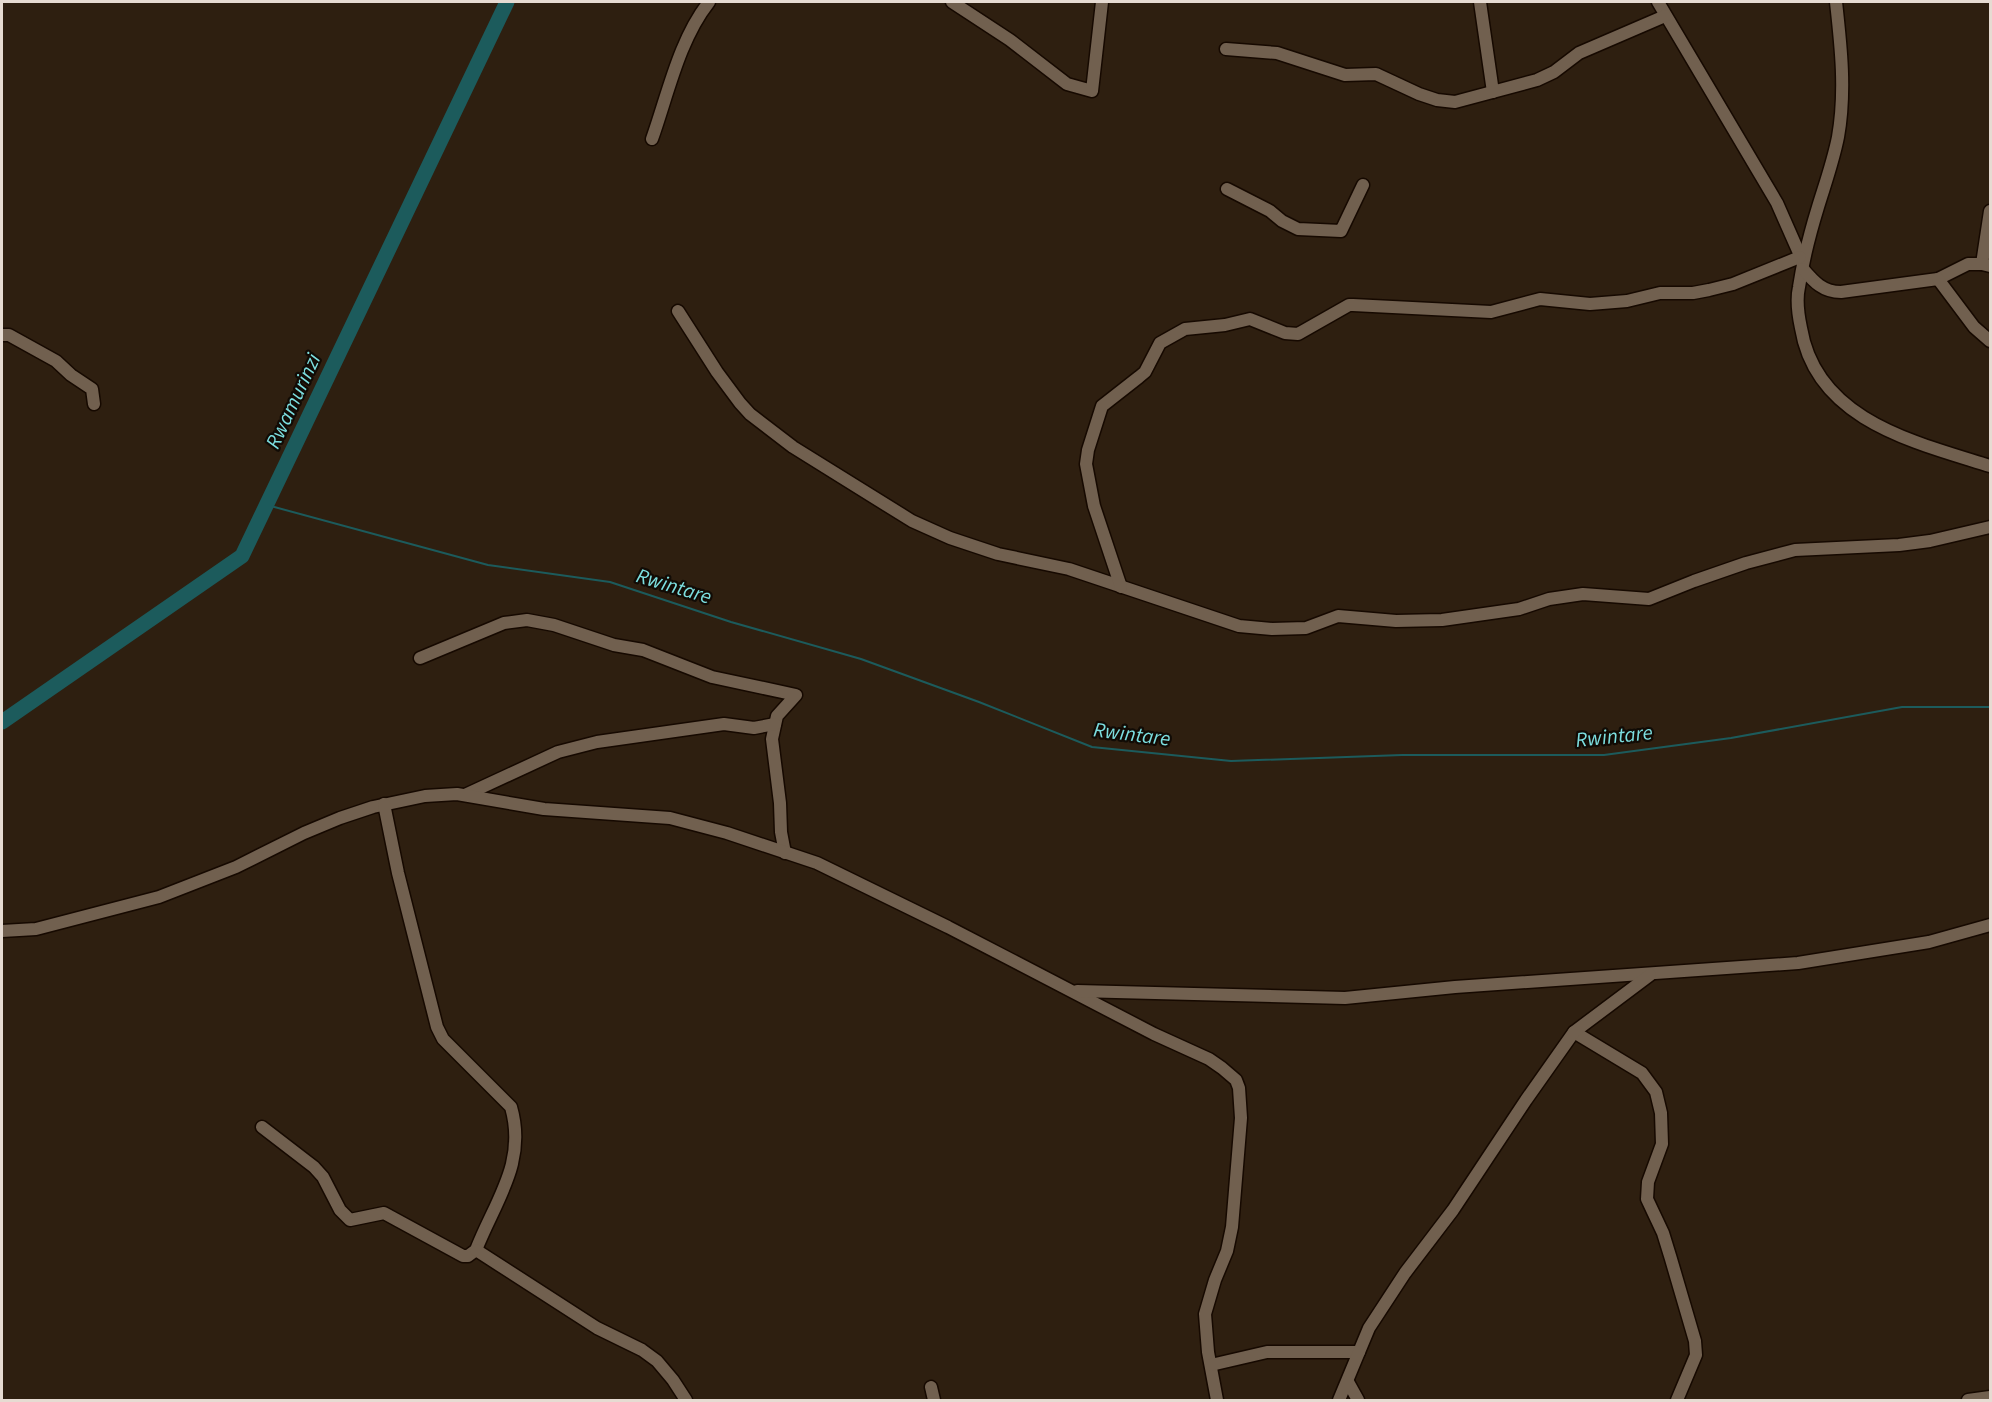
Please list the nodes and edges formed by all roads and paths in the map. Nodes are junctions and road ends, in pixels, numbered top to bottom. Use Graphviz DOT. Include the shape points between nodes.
graph roads {
  1 [pos="709,2"];
  2 [pos="952,2"];
  3 [pos="1102,2"];
  4 [pos="1480,2"];
  5 [pos="1658,2"];
  6 [pos="1836,2"];
  7 [pos="1665,16"];
  8 [pos="1226,49"];
  9 [pos="1493,92"];
  10 [pos="652,139"];
  11 [pos="1363,185"];
  12 [pos="1227,189"];
  13 [pos="1990,211"];
  14 [pos="1802,263"];
  15 [pos="1986,265"];
  16 [pos="1938,279"];
  17 [pos="678,311"];
  18 [pos="2,335"];
  19 [pos="1990,341"];
  20 [pos="93,404"];
  21 [pos="1990,466"];
  22 [pos="1990,527"];
  23 [pos="1120,586"];
  24 [pos="420,658"];
  25 [pos="775,724"];
  26 [pos="464,795"];
  27 [pos="384,804"];
  28 [pos="785,853"];
  29 [pos="1990,925"];
  30 [pos="2,931"];
  31 [pos="1651,974"];
  32 [pos="1072,991"];
  33 [pos="1574,1032"];
  34 [pos="262,1127"];
  35 [pos="476,1250"];
  36 [pos="1359,1352"];
  37 [pos="1210,1365"];
  38 [pos="1348,1382"];
  39 [pos="931,1387"];
  40 [pos="1990,1397"];
  41 [pos="1678,1400"];
  42 [pos="686,1401"];
  43 [pos="933,1401"];
  44 [pos="1217,1401"];
  45 [pos="1339,1401"];
  46 [pos="1358,1401"];
  47 [pos="1968,1401"];
  1 -- 10 [label="street" via="685,44"];
  2 -- 3 [label="street" via="1067,84 1092,91"];
  4 -- 9 [label="street"];
  5 -- 7 [label="street"];
  6 -- 14 [label="street" via="1843,67 1838,135"];
  7 -- 9 [label="street" via="1579,53 1544,77"];
  7 -- 14 [label="street" via="1777,203"];
  8 -- 9 [label="street" via="1276,53 1345,75 1376,74 1437,100 1455,102"];
  11 -- 12 [label="street" via="1341,231 1298,229"];
  13 -- 15 [label="street"];
  14 -- 16 [label="street" via="1818,285 1834,292"];
  14 -- 21 [label="street" via="1798,313 1803,344 1824,384 1864,418 1916,443"];
  14 -- 23 [label="street" via="1709,290 1660,293 1628,301 1590,304 1540,299 1491,312 1353,305 1298,334 1250,319 1176,333 1160,344 1145,372 1102,406 1088,450 1091,496"];
  15 -- 16 [label="street" via="1968,264"];
  16 -- 19 [label="street" via="1974,327"];
  17 -- 23 [label="street" via="750,414 793,447 889,507 950,538"];
  18 -- 20 [label="street" via="9,335 56,361 92,388"];
  22 -- 23 [label="street" via="1899,545 1795,550 1694,580 1649,599 1583,594 1519,609 1442,620 1338,616 1306,628 1239,626"];
  24 -- 25 [label="street" via="504,623 527,620 554,625 614,645 643,650 712,677 796,695 777,716"];
  25 -- 26 [label="street" via="754,728 724,724 597,742 558,752"];
  25 -- 28 [label="street" via="772,739"];
  26 -- 27 [label="street" via="425,796"];
  26 -- 28 [label="street" via="544,809 670,818"];
  27 -- 30 [label="street" via="304,833 236,867 159,897 36,929"];
  27 -- 35 [label="street" via="437,1027 443,1039 511,1107 515,1122 508,1182"];
  28 -- 32 [label="street" via="817,863"];
  29 -- 31 [label="street" via="1929,942 1798,963"];
  31 -- 32 [label="street" via="1345,998"];
  31 -- 33 [label="street"];
  32 -- 37 [label="street" via="1209,1059 1236,1080 1239,1088 1241,1118 1232,1227 1205,1314"];
  33 -- 36 [label="street" via="1453,1210 1405,1273 1369,1328"];
  33 -- 41 [label="street" via="1642,1073 1656,1092 1662,1144 1648,1182 1647,1199 1663,1233 1696,1348"];
  34 -- 35 [label="street" via="314,1167 350,1220 384,1213 463,1256"];
  35 -- 42 [label="street" via="597,1328 650,1356"];
  36 -- 37 [label="street" via="1267,1352"];
  36 -- 38 [label="street"];
  37 -- 44 [label="street"];
  38 -- 45 [label="street"];
  38 -- 46 [label="street"];
  39 -- 43 [label="street"];
  40 -- 47 [label="street"];
}
